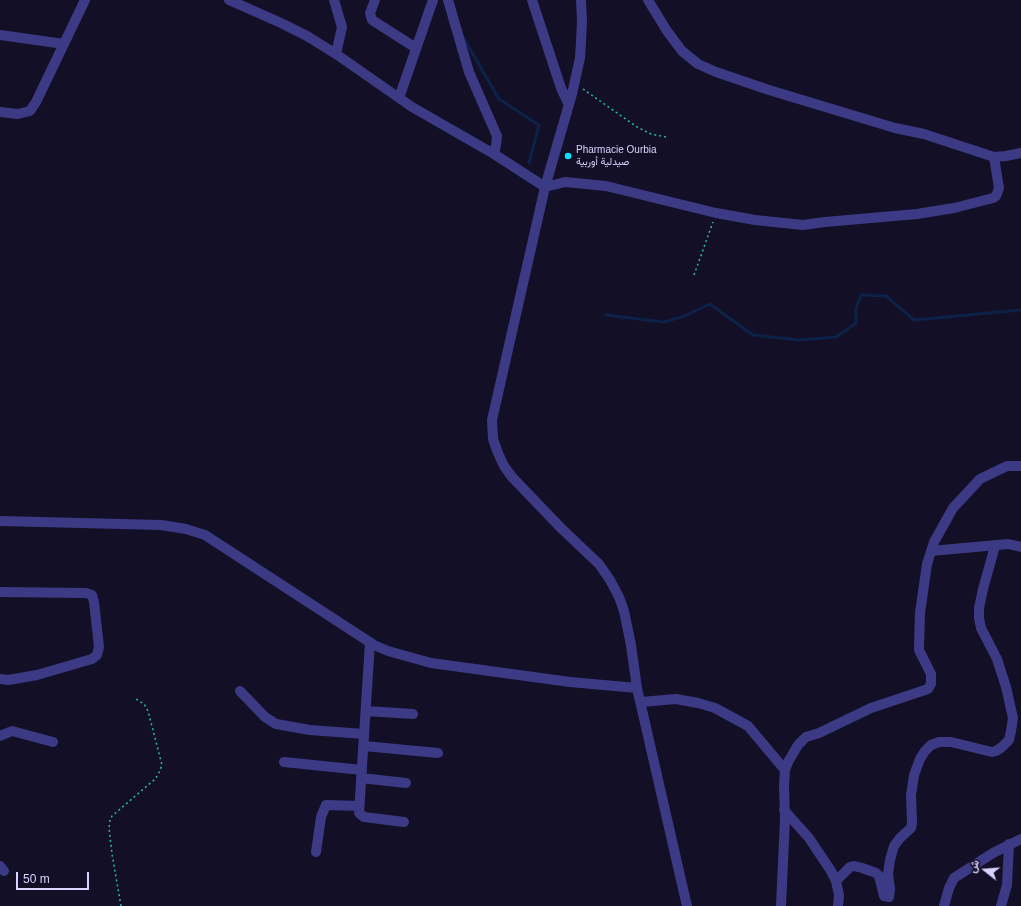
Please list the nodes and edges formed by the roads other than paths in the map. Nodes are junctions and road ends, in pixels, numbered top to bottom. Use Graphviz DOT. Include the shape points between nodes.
graph roads {
  1 [pos="85,0"];
  2 [pos="229,0"];
  3 [pos="334,0"];
  4 [pos="376,0"];
  5 [pos="433,0"];
  6 [pos="448,0"];
  7 [pos="532,0"];
  8 [pos="581,0"];
  9 [pos="648,0"];
  10 [pos="0,35"];
  11 [pos="64,44"];
  12 [pos="416,48"];
  13 [pos="336,54"];
  14 [pos="398,98"];
  15 [pos="569,105"];
  16 [pos="0,112"];
  17 [pos="1021,153"];
  18 [pos="494,154"];
  19 [pos="994,157"];
  20 [pos="545,187"];
  21 [pos="1021,466"];
  22 [pos="0,521"];
  23 [pos="995,546"];
  24 [pos="1021,546"];
  25 [pos="931,551"];
  26 [pos="0,592"];
  27 [pos="370,642"];
  28 [pos="0,679"];
  29 [pos="637,688"];
  30 [pos="240,691"];
  31 [pos="641,702"];
  32 [pos="366,712"];
  33 [pos="413,714"];
  34 [pos="364,734"];
  35 [pos="0,736"];
  36 [pos="53,742"];
  37 [pos="364,746"];
  38 [pos="438,753"];
  39 [pos="284,762"];
  40 [pos="785,770"];
  41 [pos="362,774"];
  42 [pos="406,783"];
  43 [pos="359,806"];
  44 [pos="784,810"];
  45 [pos="404,822"];
  46 [pos="1021,839"];
  47 [pos="1009,844"];
  48 [pos="316,852"];
  49 [pos="836,881"];
  50 [pos="687,906"];
  51 [pos="781,906"];
  52 [pos="838,906"];
  53 [pos="944,906"];
  54 [pos="1001,906"];
  1 -- 11 [label="street"];
  2 -- 13 [label="street" via="308,36"];
  3 -- 13 [label="street" via="342,26"];
  4 -- 12 [label="street" via="370,13 372,20"];
  5 -- 12 [label="street"];
  6 -- 18 [label="street" via="470,72 497,136"];
  7 -- 15 [label="street"];
  8 -- 15 [label="street" via="580,58"];
  9 -- 19 [label="street" via="682,51 698,64 768,90 895,128 924,134"];
  10 -- 11 [label="street"];
  11 -- 16 [label="street" via="30,111 18,114"];
  12 -- 14 [label="street"];
  13 -- 14 [label="street"];
  14 -- 18 [label="street"];
  15 -- 20 [label="street"];
  17 -- 19 [label="street"];
  18 -- 20 [label="street"];
  19 -- 20 [label="street" via="999,188 996,196 954,208 917,214 803,225 716,213 606,186 565,182"];
  20 -- 29 [label="street" via="492,420 493,439 504,466 512,477 599,564 610,580 624,611"];
  21 -- 25 [label="street" via="1007,466 980,479 953,508"];
  22 -- 27 [label="street" via="161,525 205,535"];
  23 -- 24 [label="street"];
  23 -- 25 [label="street"];
  23 -- 49 [label="street" via="979,608 979,618 1006,687 1013,718 1008,740 996,752 951,742 939,742 931,745 920,759 911,795 911,828 894,846 890,860 889,897 884,896 879,876 862,868 850,867"];
  25 -- 40 [label="street" via="920,613 919,646 931,674 928,689 871,708 806,737 798,745"];
  26 -- 28 [label="street" via="92,595 99,647 97,655 92,659 37,675"];
  27 -- 29 [label="street" via="388,651 431,663 570,682"];
  27 -- 32 [label="street"];
  29 -- 31 [label="street"];
  30 -- 34 [label="street" via="276,724 310,730"];
  31 -- 40 [label="street" via="676,699 715,708 748,726"];
  31 -- 50 [label="street"];
  32 -- 33 [label="street"];
  32 -- 34 [label="street"];
  34 -- 37 [label="street"];
  35 -- 36 [label="street" via="12,731"];
  37 -- 38 [label="street"];
  37 -- 41 [label="street"];
  39 -- 41 [label="street"];
  40 -- 44 [label="street"];
  41 -- 42 [label="street"];
  41 -- 43 [label="street"];
  43 -- 45 [label="street" via="359,813 364,817"];
  43 -- 48 [label="street" via="326,805 321,817"];
  44 -- 49 [label="street" via="809,838"];
  44 -- 51 [label="street"];
  46 -- 47 [label="street"];
  47 -- 53 [label="street" via="954,878"];
  47 -- 54 [label="street" via="1007,885"];
  49 -- 52 [label="street"];
}
